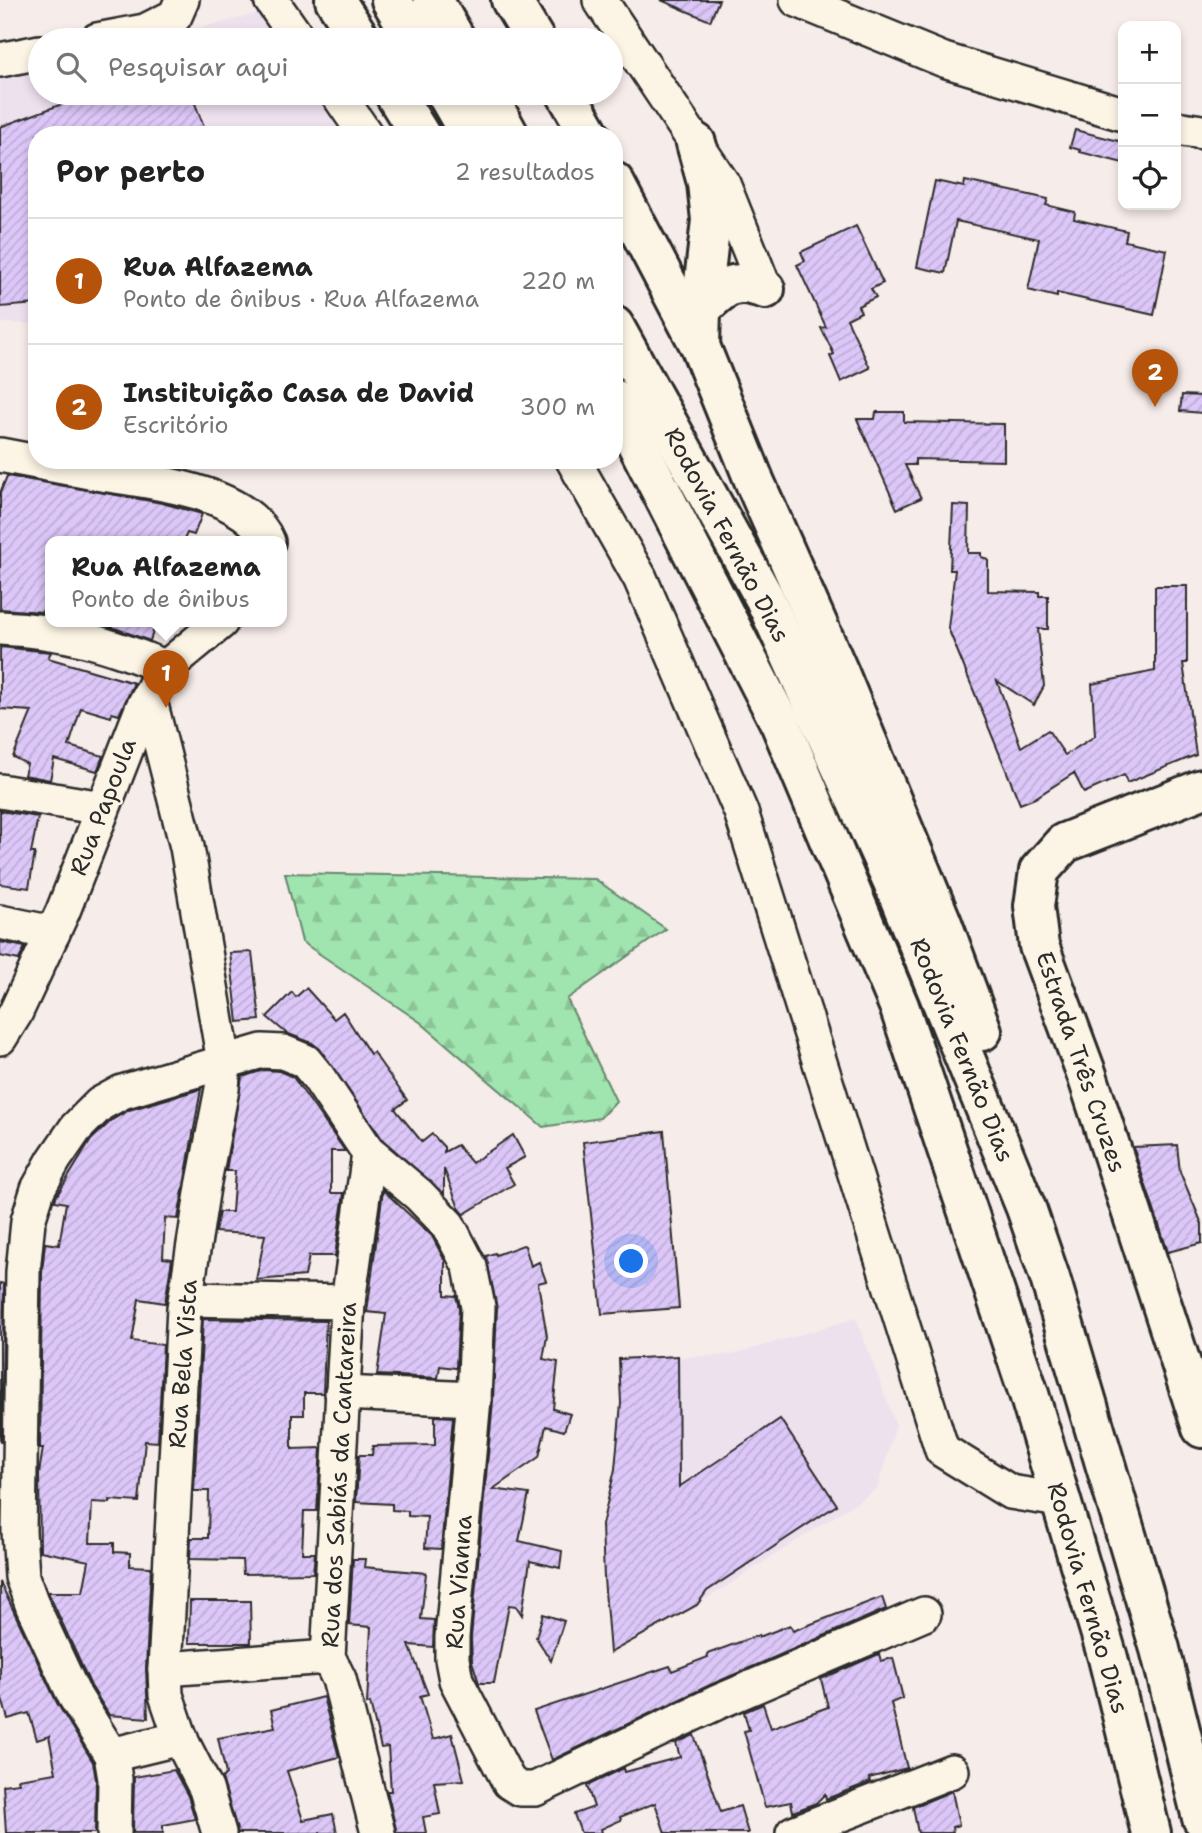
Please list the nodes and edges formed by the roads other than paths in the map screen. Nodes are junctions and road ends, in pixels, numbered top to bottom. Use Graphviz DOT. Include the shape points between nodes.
graph roads {
  1 [pos="182,0"];
  2 [pos="271,0"];
  3 [pos="335,0"];
  4 [pos="391,0"];
  5 [pos="433,0"];
  6 [pos="511,0"];
  7 [pos="600,0"];
  8 [pos="797,0"];
  9 [pos="149,28"];
  10 [pos="291,28"];
  11 [pos="353,28"];
  12 [pos="408,28"];
  13 [pos="449,28"];
  14 [pos="528,28"];
  15 [pos="619,28"];
  16 [pos="623,34"];
  17 [pos="28,54"];
  18 [pos="0,60"];
  19 [pos="345,105"];
  20 [pos="401,105"];
  21 [pos="453,105"];
  22 [pos="493,105"];
  23 [pos="573,105"];
  24 [pos="1118,112"];
  25 [pos="360,126"];
  26 [pos="414,126"];
  27 [pos="465,126"];
  28 [pos="504,126"];
  29 [pos="585,126"];
  30 [pos="1181,129"];
  31 [pos="1202,132"];
  32 [pos="696,143"];
  33 [pos="623,197"];
  34 [pos="765,289"];
  35 [pos="701,327"];
  36 [pos="623,342"];
  37 [pos="623,417"];
  38 [pos="0,455"];
  39 [pos="28,460"];
  40 [pos="623,462"];
  41 [pos="79,469"];
  42 [pos="578,469"];
  43 [pos="266,536"];
  44 [pos="215,627"];
  45 [pos="0,628"];
  46 [pos="167,668"];
  47 [pos="149,696"];
  48 [pos="788,742"];
  49 [pos="1202,789"];
  50 [pos="0,792"];
  51 [pos="102,808"];
  52 [pos="0,922"];
  53 [pos="52,933"];
  54 [pos="5,1022"];
  55 [pos="224,1062"];
  56 [pos="369,1153"];
  57 [pos="1026,1208"];
  58 [pos="186,1298"];
  59 [pos="348,1302"];
  60 [pos="342,1394"];
  61 [pos="474,1399"];
  62 [pos="1202,1428"];
  63 [pos="1060,1500"];
  64 [pos="924,1615"];
  65 [pos="328,1657"];
  66 [pos="164,1669"];
  67 [pos="181,1738"];
  68 [pos="111,1755"];
  69 [pos="952,1771"];
  70 [pos="1202,1818"];
  71 [pos="114,1833"];
  72 [pos="219,1833"];
  73 [pos="378,1833"];
  74 [pos="793,1833"];
  75 [pos="1151,1833"];
  1 -- 9 [label="street" via="175,16"];
  2 -- 10 [label="street"];
  3 -- 11 [label="main road"];
  4 -- 12 [label="main road"];
  5 -- 13 [label="main road"];
  6 -- 14 [label="main road"];
  7 -- 15 [label="street"];
  8 -- 24 [label="street" via="944,60"];
  16 -- 32 [label="street"];
  17 -- 18 [label="street"];
  19 -- 25 [label="street"];
  20 -- 26 [label="main road"];
  21 -- 27 [label="main road"];
  22 -- 28 [label="main road"];
  23 -- 29 [label="main road"];
  30 -- 31 [label="street"];
  32 -- 34 [label="street" via="723,184"];
  32 -- 35 [label="main road" via="712,220"];
  33 -- 35 [label="main road"];
  34 -- 35 [label="main road" via="737,283 722,289"];
  35 -- 57 [label="main road" via="713,382 942,923 1019,1136"];
  36 -- 57 [label="main road, Rodovia Fernão Dias" via="764,597 894,882"];
  37 -- 48 [label="main road, Rodovia Fernão Dias"];
  38 -- 39 [label="street"];
  40 -- 48 [label="main road"];
  41 -- 43 [label="street" via="206,495 254,521"];
  42 -- 63 [label="street" via="640,578 741,812 942,1450 1010,1492"];
  44 -- 46 [label="street, Rua Papoula"];
  45 -- 46 [label="street" via="71,635"];
  46 -- 47 [label="street, Rua Papoula"];
  47 -- 51 [label="street, Rua Papoula"];
  47 -- 55 [label="street, Rua Bela Vista" via="187,847"];
  48 -- 63 [label="main road, Rodovia Fernão Dias" via="899,1006 1030,1394"];
  49 -- 62 [label="main road, Estrada Três Cruzes" via="1064,843 1039,871 1034,905 1039,946 1087,1074"];
  50 -- 51 [label="street"];
  51 -- 53 [label="street, Rua Papoula"];
  52 -- 53 [label="street"];
  53 -- 54 [label="street, Rua Papoula"];
  55 -- 56 [label="street, Rua Vianna" via="262,1051 283,1052 305,1061"];
  55 -- 58 [label="street, Rua Bela Vista"];
  55 -- 68 [label="street, Rua Vianna" via="100,1104 54,1160 27,1221 19,1531 22,1577 74,1695"];
  56 -- 59 [label="street, Rua dos Sabiás da Cantareira"];
  56 -- 61 [label="street, Rua Vianna" via="448,1225 470,1267 478,1307"];
  57 -- 70 [label="main road, Rodovia Fernão Dias" via="1160,1649"];
  58 -- 59 [label="street"];
  58 -- 66 [label="street, Rua Bela Vista"];
  59 -- 60 [label="street, Rua dos Sabiás da Cantareira"];
  60 -- 61 [label="street"];
  60 -- 65 [label="street, Rua dos Sabiás da Cantareira"];
  61 -- 64 [label="street, Rua Vianna" via="452,1659 456,1680 509,1782 520,1789 535,1789 718,1702"];
  63 -- 75 [label="main road, Rodovia Fernão Dias" via="1108,1658"];
  65 -- 66 [label="street"];
  65 -- 73 [label="street, Rua dos Sabiás da Cantareira" via="339,1679"];
  66 -- 67 [label="street, Rua Bela Vista" via="166,1695"];
  67 -- 68 [label="street"];
  67 -- 72 [label="street, Rua Bela Vista" via="206,1789"];
  68 -- 71 [label="street"];
  69 -- 74 [label="street"];
}
